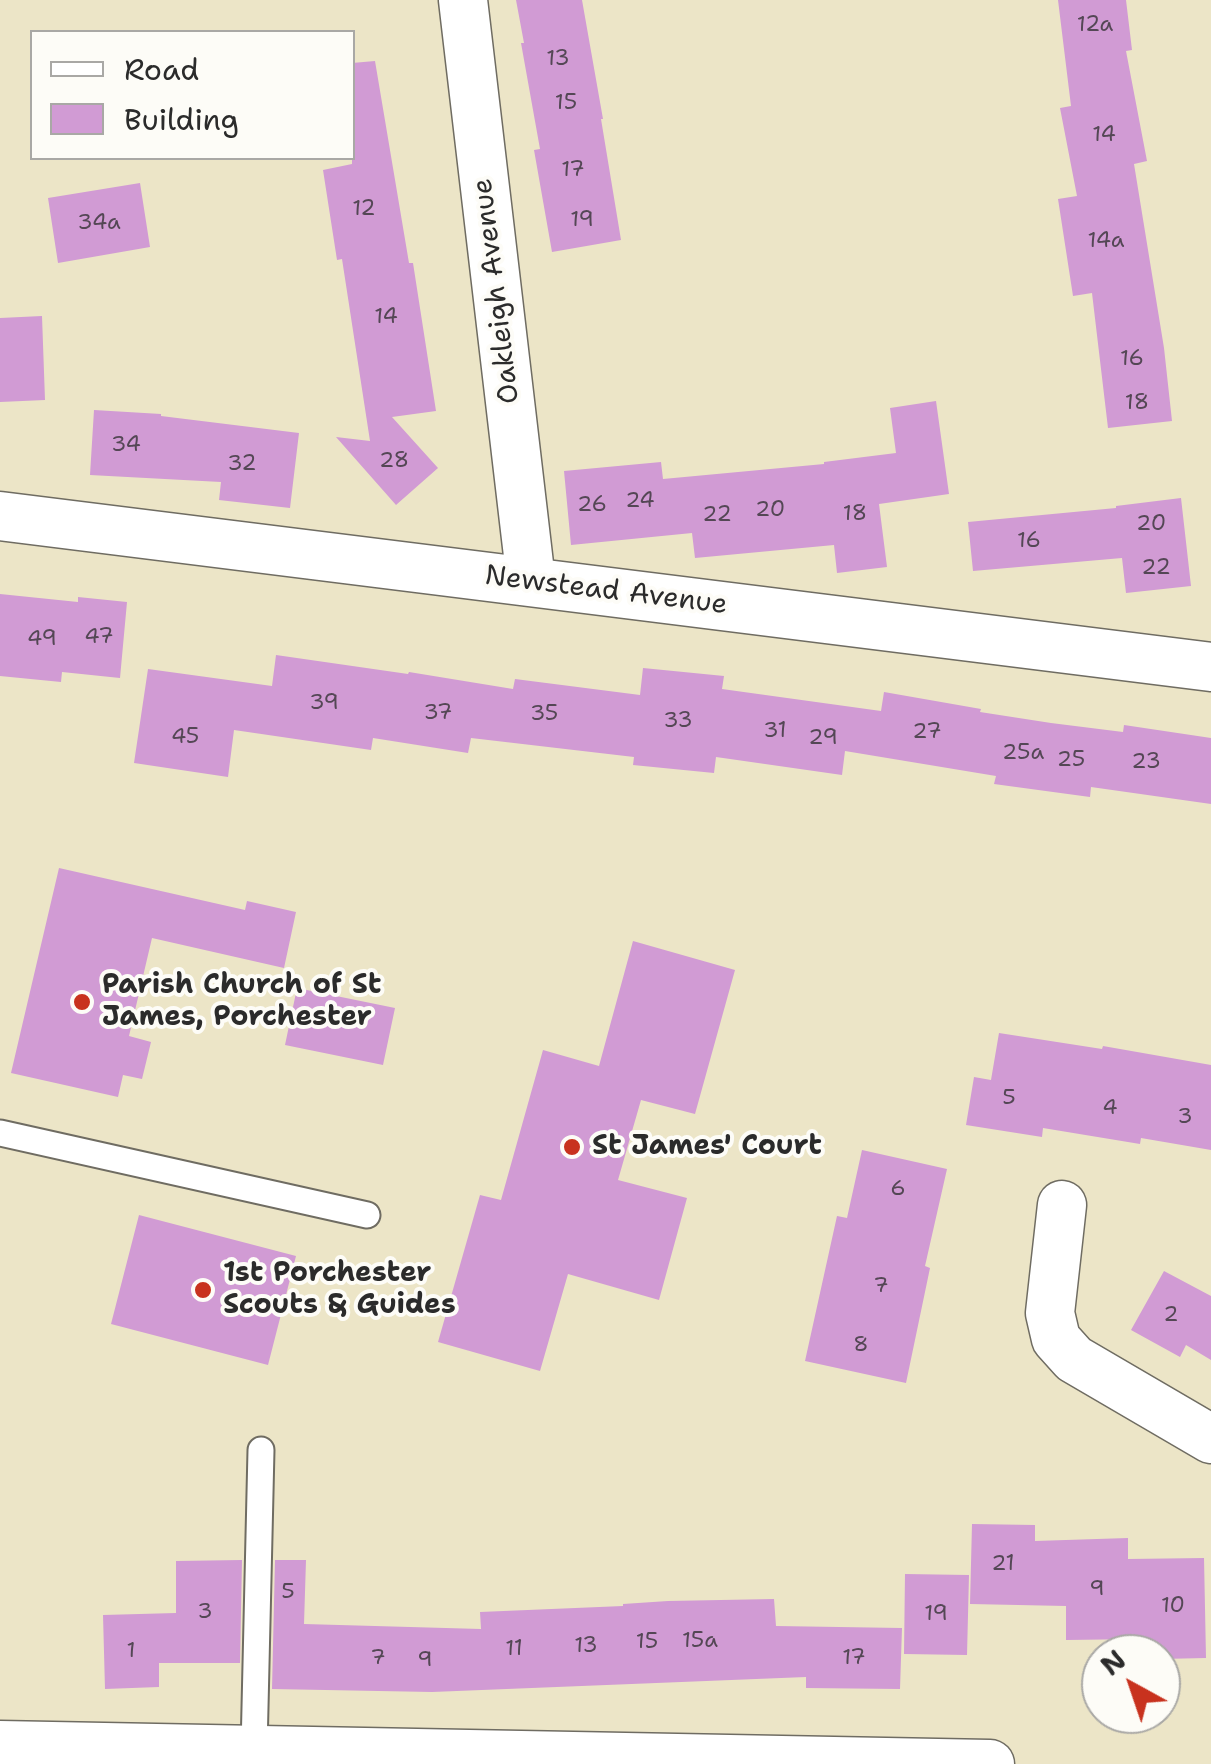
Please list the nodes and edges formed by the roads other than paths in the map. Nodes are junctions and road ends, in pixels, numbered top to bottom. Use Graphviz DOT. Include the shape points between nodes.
graph roads {
  1 [pos="463,0"];
  2 [pos="0,516"];
  3 [pos="532,581"];
  4 [pos="1211,667"];
  5 [pos="0,1133"];
  6 [pos="1062,1205"];
  7 [pos="367,1215"];
  8 [pos="1211,1439"];
  9 [pos="261,1450"];
  10 [pos="0,1744"];
  11 [pos="254,1750"];
  12 [pos="533,1760"];
  13 [pos="990,1764"];
  1 -- 3 [label="street, Oakleigh Avenue"];
  2 -- 3 [label="street, Newstead Avenue"];
  3 -- 4 [label="street, Newstead Avenue"];
  5 -- 7 [label="lane"];
  6 -- 8 [label="street" via="1050,1313 1056,1339 1074,1359"];
  9 -- 11 [label="lane"];
  10 -- 11 [label="street"];
  11 -- 12 [label="street"];
  12 -- 13 [label="street"];
}
